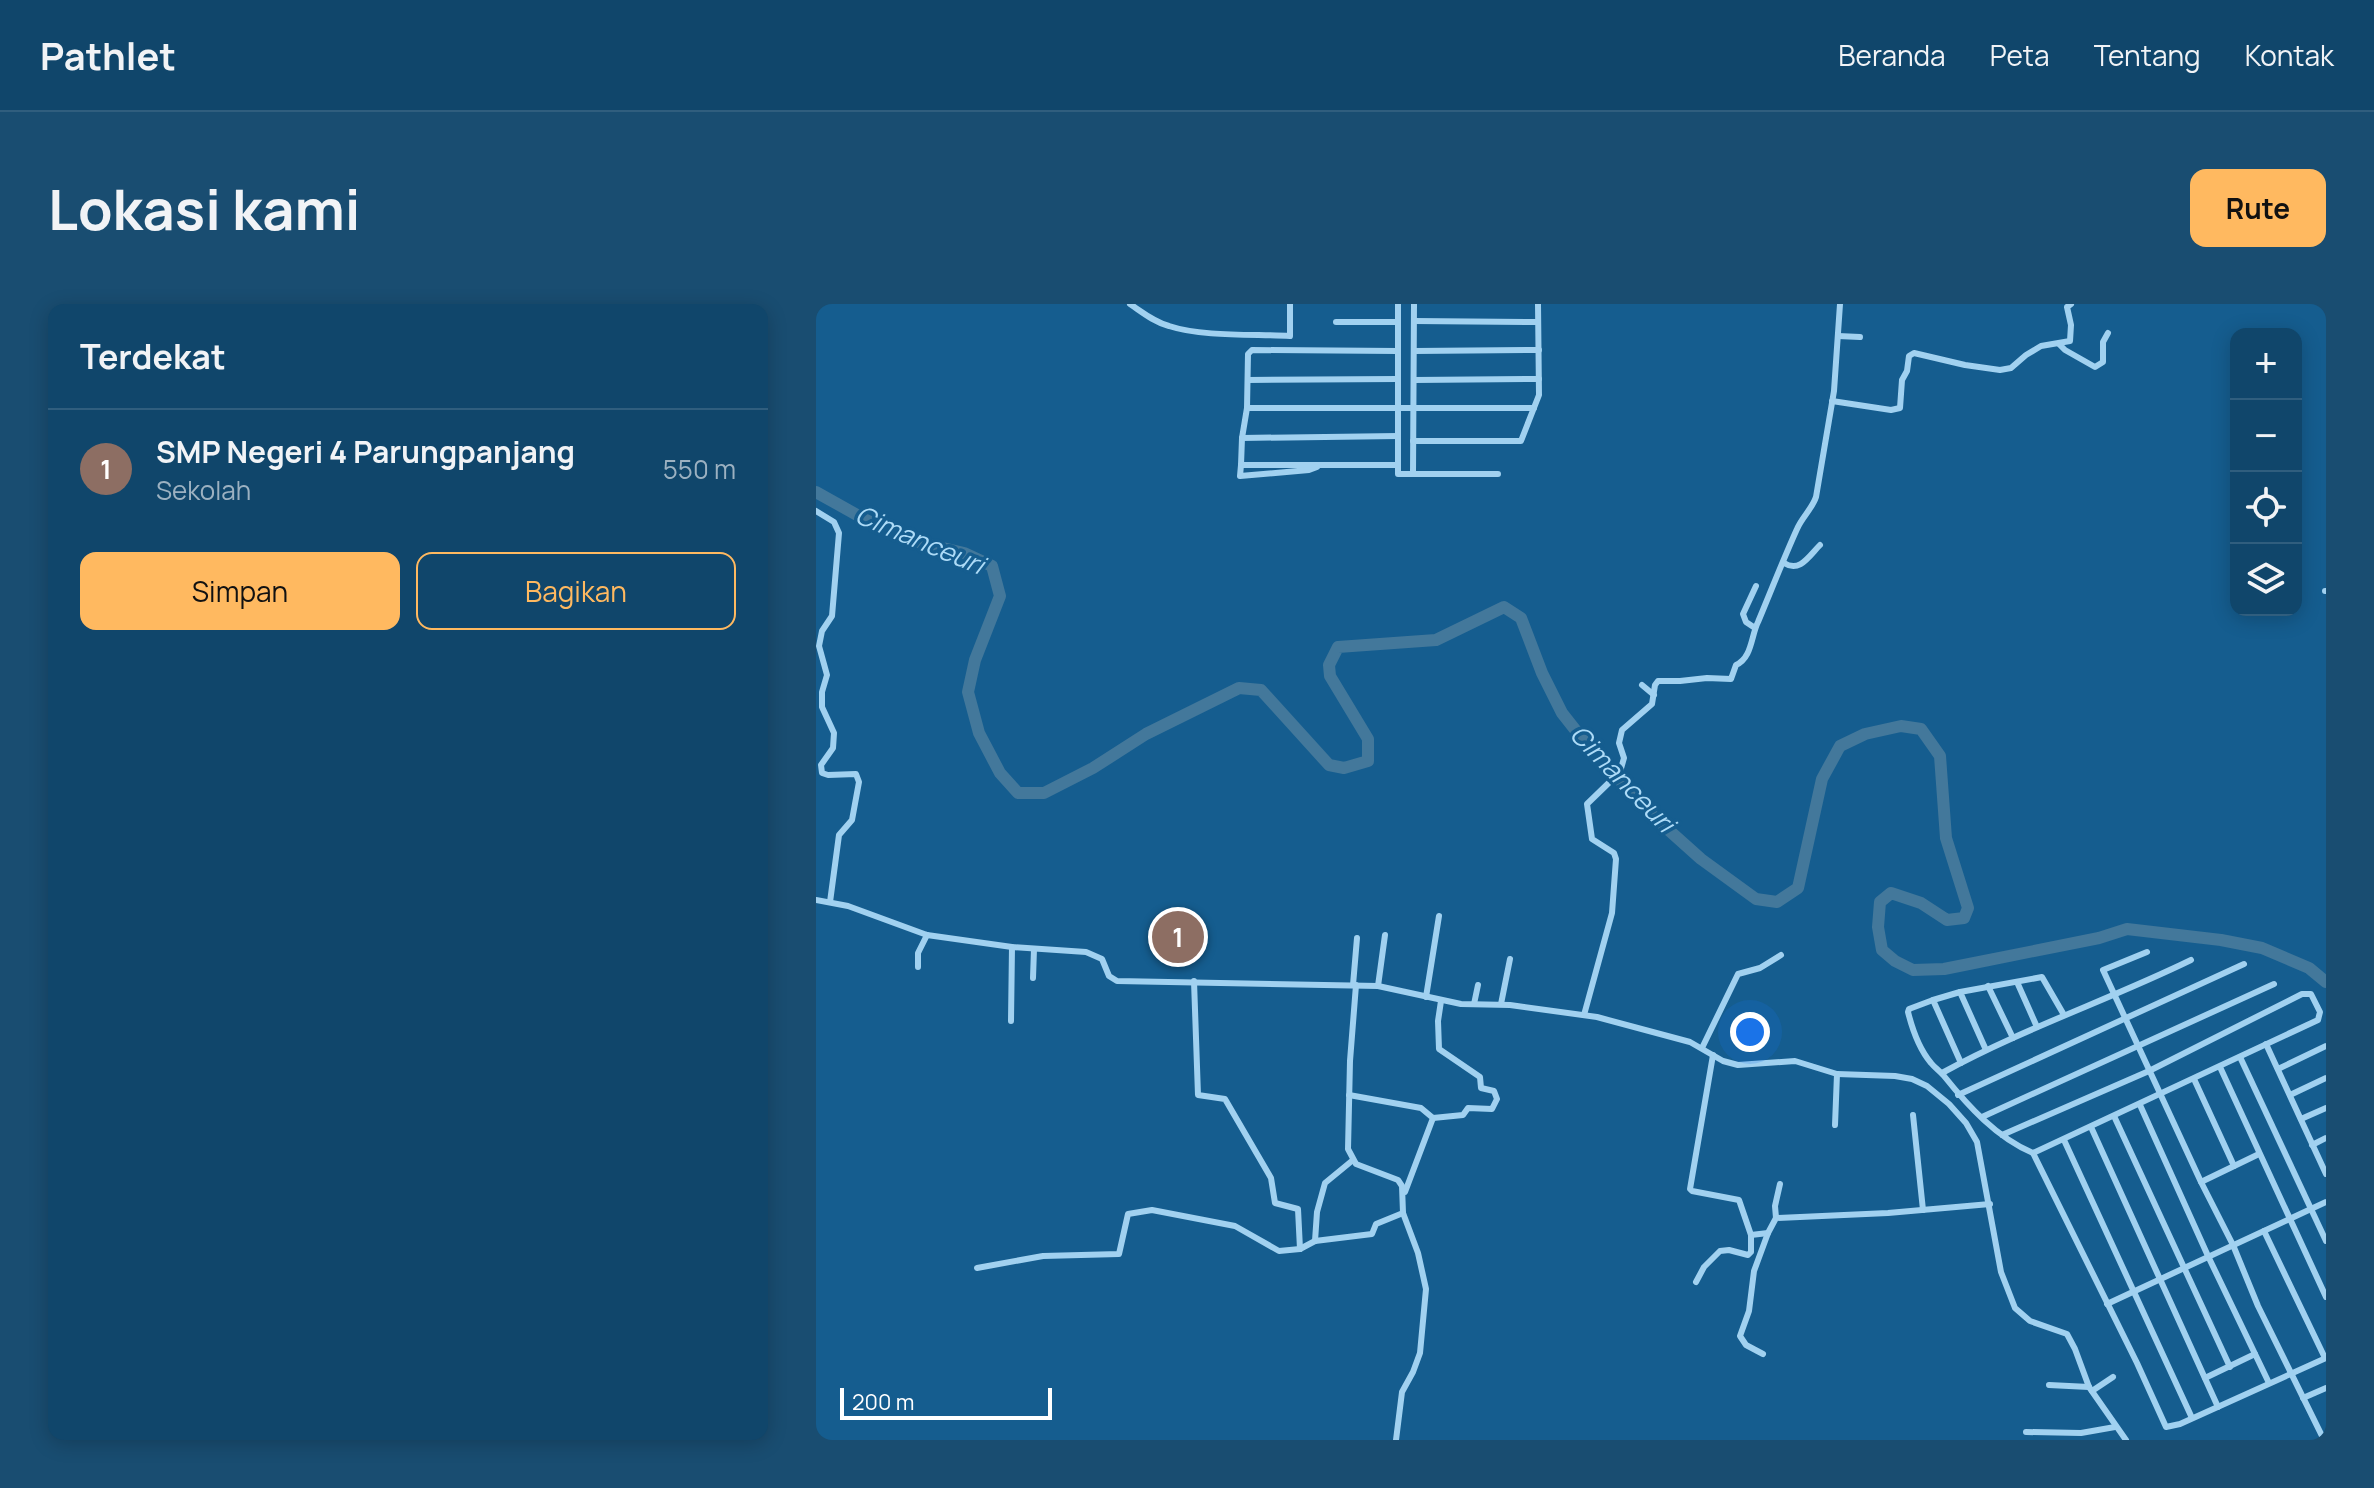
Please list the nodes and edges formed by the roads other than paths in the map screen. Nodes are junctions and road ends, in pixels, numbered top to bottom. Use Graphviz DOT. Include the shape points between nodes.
graph roads {
  1 [pos="1130,304"];
  2 [pos="1290,304"];
  3 [pos="1398,304"];
  4 [pos="1414,304"];
  5 [pos="1538,304"];
  6 [pos="1840,304"];
  7 [pos="2071,304"];
  8 [pos="1414,321"];
  9 [pos="1336,322"];
  10 [pos="1398,322"];
  11 [pos="1538,322"];
  12 [pos="2108,333"];
  13 [pos="1838,336"];
  14 [pos="1860,337"];
  15 [pos="2059,344"];
  16 [pos="1539,350"];
  17 [pos="1398,351"];
  18 [pos="1414,351"];
  19 [pos="1398,379"];
  20 [pos="1539,379"];
  21 [pos="1248,380"];
  22 [pos="1414,380"];
  23 [pos="1832,401"];
  24 [pos="1247,408"];
  25 [pos="1398,408"];
  26 [pos="1414,408"];
  27 [pos="1534,408"];
  28 [pos="1398,436"];
  29 [pos="1242,438"];
  30 [pos="1413,441"];
  31 [pos="1398,465"];
  32 [pos="1413,474"];
  33 [pos="1498,474"];
  34 [pos="816,511"];
  35 [pos="1820,545"];
  36 [pos="1784,563"];
  37 [pos="1756,586"];
  38 [pos="1755,628"];
  39 [pos="1642,685"];
  40 [pos="1654,695"];
  41 [pos="816,900"];
  42 [pos="830,902"];
  43 [pos="1439,916"];
  44 [pos="927,935"];
  45 [pos="1385,935"];
  46 [pos="1357,938"];
  47 [pos="1012,947"];
  48 [pos="1034,949"];
  49 [pos="2147,952"];
  50 [pos="1781,955"];
  51 [pos="1510,959"];
  52 [pos="2191,960"];
  53 [pos="2244,964"];
  54 [pos="918,967"];
  55 [pos="1033,978"];
  56 [pos="1194,981"];
  57 [pos="2017,982"];
  58 [pos="2274,984"];
  59 [pos="1355,985"];
  60 [pos="1478,985"];
  61 [pos="1378,986"];
  62 [pos="1988,986"];
  63 [pos="1960,992"];
  64 [pos="2113,994"];
  65 [pos="1426,997"];
  66 [pos="1933,1000"];
  67 [pos="1441,1001"];
  68 [pos="1474,1004"];
  69 [pos="1501,1004"];
  70 [pos="1584,1015"];
  71 [pos="2064,1015"];
  72 [pos="2124,1018"];
  73 [pos="1011,1021"];
  74 [pos="2037,1027"];
  75 [pos="2013,1038"];
  76 [pos="2266,1044"];
  77 [pos="2138,1046"];
  78 [pos="2326,1046"];
  79 [pos="1702,1048"];
  80 [pos="1986,1050"];
  81 [pos="1713,1055"];
  82 [pos="2240,1057"];
  83 [pos="1961,1063"];
  84 [pos="2220,1067"];
  85 [pos="2278,1069"];
  86 [pos="2149,1071"];
  87 [pos="1942,1073"];
  88 [pos="1837,1074"];
  89 [pos="2326,1078"];
  90 [pos="2194,1079"];
  91 [pos="1349,1095"];
  92 [pos="1958,1095"];
  93 [pos="2161,1095"];
  94 [pos="2290,1095"];
  95 [pos="2140,1105"];
  96 [pos="2326,1108"];
  97 [pos="1913,1115"];
  98 [pos="2114,1116"];
  99 [pos="1982,1117"];
  100 [pos="1433,1118"];
  101 [pos="2301,1119"];
  102 [pos="1835,1125"];
  103 [pos="2091,1127"];
  104 [pos="2002,1135"];
  105 [pos="2326,1138"];
  106 [pos="2064,1140"];
  107 [pos="2312,1145"];
  108 [pos="2033,1153"];
  109 [pos="2259,1154"];
  110 [pos="1353,1160"];
  111 [pos="2234,1166"];
  112 [pos="2325,1170"];
  113 [pos="2201,1182"];
  114 [pos="1780,1184"];
  115 [pos="1402,1199"];
  116 [pos="2326,1202"];
  117 [pos="1990,1204"];
  118 [pos="2311,1209"];
  119 [pos="1923,1210"];
  120 [pos="1403,1213"];
  121 [pos="1776,1218"];
  122 [pos="2290,1219"];
  123 [pos="2264,1231"];
  124 [pos="1768,1233"];
  125 [pos="1751,1235"];
  126 [pos="1315,1241"];
  127 [pos="2326,1241"];
  128 [pos="2233,1245"];
  129 [pos="1300,1249"];
  130 [pos="2208,1256"];
  131 [pos="2184,1267"];
  132 [pos="977,1268"];
  133 [pos="2159,1279"];
  134 [pos="1696,1282"];
  135 [pos="2134,1291"];
  136 [pos="2326,1297"];
  137 [pos="2107,1304"];
  138 [pos="1763,1354"];
  139 [pos="2255,1354"];
  140 [pos="2326,1358"];
  141 [pos="2230,1367"];
  142 [pos="2292,1373"];
  143 [pos="2113,1377"];
  144 [pos="2205,1378"];
  145 [pos="2269,1383"];
  146 [pos="2049,1385"];
  147 [pos="2326,1388"];
  148 [pos="2091,1389"];
  149 [pos="2303,1398"];
  150 [pos="2218,1407"];
  151 [pos="2192,1418"];
  152 [pos="2326,1422"];
  153 [pos="2317,1426"];
  154 [pos="2115,1427"];
  155 [pos="2026,1432"];
  156 [pos="2123,1439"];
  157 [pos="1396,1440"];
  158 [pos="2324,1440"];
  1 -- 2 [label="street" via="1173,328 1290,336"];
  3 -- 10 [label="street"];
  4 -- 8 [label="street"];
  5 -- 11 [label="street"];
  6 -- 13 [label="street"];
  7 -- 15 [label="street" via="2070,341"];
  8 -- 11 [label="street"];
  8 -- 18 [label="street"];
  9 -- 10 [label="street"];
  10 -- 17 [label="street"];
  11 -- 16 [label="street"];
  12 -- 15 [label="street" via="2103,362 2095,367"];
  13 -- 14 [label="street"];
  13 -- 23 [label="street"];
  15 -- 23 [label="street" via="2041,346 2000,370 1914,353 1902,380 1900,408"];
  16 -- 18 [label="street"];
  16 -- 20 [label="street"];
  17 -- 19 [label="street"];
  17 -- 21 [label="street" via="1252,350"];
  18 -- 22 [label="street"];
  19 -- 21 [label="street"];
  19 -- 25 [label="street"];
  20 -- 22 [label="street"];
  20 -- 27 [label="street"];
  21 -- 24 [label="street"];
  22 -- 26 [label="street"];
  23 -- 36 [label="street" via="1816,497"];
  24 -- 25 [label="street"];
  24 -- 29 [label="street"];
  25 -- 26 [label="street"];
  25 -- 28 [label="street"];
  26 -- 27 [label="street"];
  26 -- 30 [label="street"];
  27 -- 30 [label="street" via="1521,441"];
  28 -- 29 [label="street"];
  28 -- 31 [label="street"];
  29 -- 31 [label="street" via="1241,465"];
  30 -- 32 [label="street"];
  31 -- 32 [label="street" via="1398,474"];
  32 -- 33 [label="street"];
  34 -- 42 [label="street" via="834,522 839,533 832,616 819,646 827,675 822,707 834,733 822,773 856,774 859,782 852,820 839,835"];
  35 -- 36 [label="street" via="1797,567"];
  36 -- 38 [label="street"];
  37 -- 38 [label="street" via="1743,614"];
  38 -- 40 [label="street" via="1748,655 1736,665 1732,679 1661,680"];
  39 -- 40 [label="street"];
  40 -- 70 [label="street" via="1652,704 1622,730 1620,772 1587,804 1592,839 1616,859 1612,913"];
  41 -- 42 [label="street"];
  42 -- 44 [label="street"];
  43 -- 65 [label="street"];
  44 -- 47 [label="street"];
  44 -- 54 [label="street"];
  45 -- 61 [label="street"];
  46 -- 59 [label="street"];
  47 -- 48 [label="street"];
  47 -- 73 [label="street"];
  48 -- 55 [label="street"];
  48 -- 56 [label="street" via="1096,955 1117,981"];
  49 -- 64 [label="street" via="2104,969"];
  50 -- 79 [label="street" via="1738,974"];
  51 -- 69 [label="street"];
  52 -- 64 [label="street"];
  53 -- 72 [label="street"];
  56 -- 59 [label="street"];
  56 -- 129 [label="street" via="1198,1095 1225,1099 1271,1178 1275,1203 1298,1209"];
  57 -- 62 [label="street"];
  57 -- 71 [label="street" via="2044,978"];
  57 -- 74 [label="street"];
  58 -- 77 [label="street"];
  59 -- 61 [label="street"];
  59 -- 91 [label="street"];
  60 -- 68 [label="street"];
  61 -- 65 [label="street"];
  62 -- 63 [label="street"];
  62 -- 75 [label="street"];
  63 -- 66 [label="street"];
  63 -- 80 [label="street"];
  64 -- 71 [label="street"];
  64 -- 72 [label="street"];
  65 -- 67 [label="street"];
  66 -- 83 [label="street"];
  66 -- 87 [label="street" via="1908,1014 1929,1062"];
  67 -- 68 [label="street"];
  67 -- 100 [label="street" via="1439,1049 1480,1077 1481,1088 1494,1091 1497,1099 1492,1109 1468,1108 1463,1115"];
  68 -- 69 [label="street"];
  69 -- 70 [label="street"];
  70 -- 79 [label="street"];
  71 -- 74 [label="street"];
  72 -- 77 [label="street"];
  72 -- 92 [label="street"];
  74 -- 75 [label="street"];
  75 -- 80 [label="street"];
  76 -- 82 [label="street"];
  76 -- 85 [label="street"];
  76 -- 86 [label="street" via="2319,1018 2311,994"];
  77 -- 86 [label="street"];
  77 -- 99 [label="street"];
  78 -- 85 [label="street"];
  79 -- 81 [label="street"];
  80 -- 83 [label="street"];
  81 -- 88 [label="street" via="1746,1065 1795,1061"];
  81 -- 125 [label="street" via="1690,1189 1739,1200"];
  82 -- 84 [label="street"];
  82 -- 118 [label="street"];
  83 -- 87 [label="street"];
  84 -- 90 [label="street"];
  84 -- 109 [label="street"];
  85 -- 94 [label="street"];
  86 -- 93 [label="street"];
  86 -- 104 [label="street"];
  87 -- 92 [label="street"];
  88 -- 102 [label="street"];
  88 -- 117 [label="street" via="1912,1079 1949,1104 1977,1142"];
  89 -- 94 [label="street"];
  90 -- 93 [label="street"];
  90 -- 111 [label="street"];
  91 -- 100 [label="street" via="1421,1108"];
  91 -- 110 [label="street" via="1348,1149"];
  92 -- 99 [label="street"];
  93 -- 95 [label="street"];
  93 -- 113 [label="street"];
  94 -- 101 [label="street"];
  95 -- 98 [label="street"];
  95 -- 130 [label="street"];
  96 -- 101 [label="street"];
  97 -- 119 [label="street"];
  98 -- 103 [label="street"];
  98 -- 131 [label="street"];
  99 -- 104 [label="street"];
  100 -- 115 [label="street"];
  101 -- 107 [label="street"];
  103 -- 106 [label="street"];
  103 -- 133 [label="street"];
  104 -- 108 [label="street"];
  105 -- 107 [label="street"];
  106 -- 108 [label="street"];
  106 -- 135 [label="street"];
  107 -- 112 [label="street"];
  108 -- 137 [label="street"];
  109 -- 111 [label="street"];
  109 -- 122 [label="street"];
  110 -- 115 [label="street" via="1398,1180"];
  110 -- 126 [label="street" via="1325,1183"];
  111 -- 113 [label="street"];
  113 -- 128 [label="street"];
  114 -- 121 [label="street"];
  115 -- 120 [label="street"];
  116 -- 118 [label="street"];
  117 -- 119 [label="street"];
  117 -- 148 [label="street" via="2001,1272 2015,1308 2030,1321 2067,1334"];
  118 -- 122 [label="street"];
  118 -- 127 [label="street"];
  119 -- 121 [label="street"];
  120 -- 126 [label="street" via="1376,1224 1372,1234"];
  120 -- 157 [label="street" via="1426,1289 1420,1353 1402,1392"];
  121 -- 124 [label="street"];
  122 -- 123 [label="street"];
  122 -- 136 [label="street"];
  123 -- 128 [label="street"];
  123 -- 140 [label="street"];
  124 -- 125 [label="street"];
  124 -- 138 [label="street" via="1740,1336"];
  125 -- 134 [label="street" via="1749,1255 1720,1251"];
  126 -- 129 [label="street"];
  128 -- 130 [label="street"];
  128 -- 142 [label="street"];
  129 -- 132 [label="street" via="1279,1251 1235,1226 1152,1210 1128,1214 1119,1254 1043,1256"];
  130 -- 131 [label="street"];
  130 -- 139 [label="street"];
  131 -- 133 [label="street"];
  131 -- 141 [label="street"];
  133 -- 135 [label="street"];
  133 -- 144 [label="street"];
  135 -- 137 [label="street"];
  135 -- 151 [label="street"];
  137 -- 151 [label="street" via="2166,1427"];
  139 -- 141 [label="street"];
  139 -- 145 [label="street"];
  140 -- 142 [label="street"];
  141 -- 144 [label="street"];
  142 -- 145 [label="street"];
  142 -- 149 [label="street"];
  143 -- 148 [label="street"];
  144 -- 150 [label="street"];
  145 -- 150 [label="street"];
  146 -- 148 [label="street"];
  147 -- 149 [label="street"];
  148 -- 154 [label="street"];
  149 -- 153 [label="street"];
  150 -- 151 [label="street"];
  152 -- 153 [label="street"];
  153 -- 158 [label="street"];
  154 -- 155 [label="street" via="2081,1433"];
  154 -- 156 [label="street"];
}
